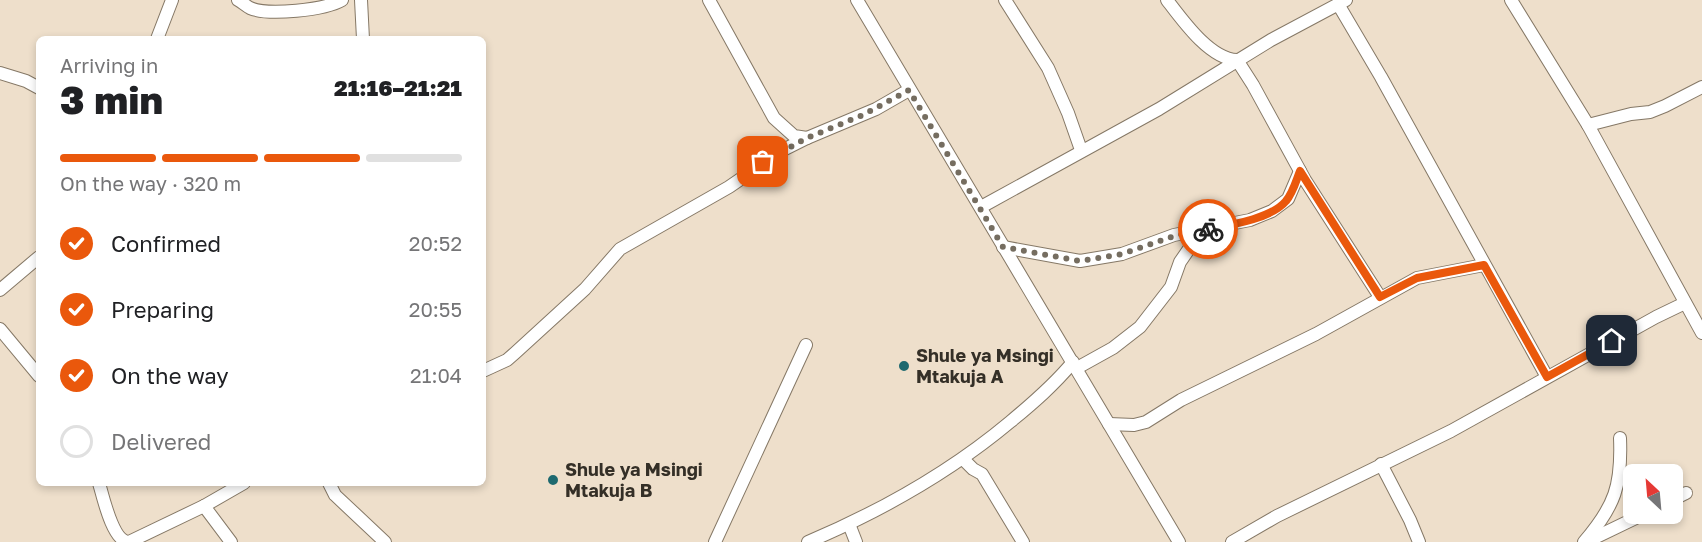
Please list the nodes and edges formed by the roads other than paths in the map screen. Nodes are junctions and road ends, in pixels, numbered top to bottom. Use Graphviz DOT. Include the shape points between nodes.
graph roads {
  1 [pos="172,0"];
  2 [pos="238,0"];
  3 [pos="342,0"];
  4 [pos="361,0"];
  5 [pos="710,0"];
  6 [pos="857,0"];
  7 [pos="1005,0"];
  8 [pos="1167,0"];
  9 [pos="1511,0"];
  10 [pos="1342,2"];
  11 [pos="158,36"];
  12 [pos="363,36"];
  13 [pos="1237,60"];
  14 [pos="0,73"];
  15 [pos="36,86"];
  16 [pos="909,90"];
  17 [pos="1701,90"];
  18 [pos="1588,125"];
  19 [pos="807,138"];
  20 [pos="1082,150"];
  21 [pos="1300,171"];
  22 [pos="981,207"];
  23 [pos="1202,230"];
  24 [pos="1003,247"];
  25 [pos="36,260"];
  26 [pos="1484,265"];
  27 [pos="0,290"];
  28 [pos="1380,297"];
  29 [pos="1684,303"];
  30 [pos="0,329"];
  31 [pos="1702,333"];
  32 [pos="806,345"];
  33 [pos="1075,365"];
  34 [pos="486,370"];
  35 [pos="36,372"];
  36 [pos="1547,377"];
  37 [pos="1109,424"];
  38 [pos="1620,438"];
  39 [pos="963,459"];
  40 [pos="1381,464"];
  41 [pos="100,486"];
  42 [pos="239,486"];
  43 [pos="330,486"];
  44 [pos="1686,494"];
  45 [pos="1683,495"];
  46 [pos="204,506"];
  47 [pos="849,524"];
  48 [pos="1623,524"];
  49 [pos="231,542"];
  50 [pos="385,542"];
  51 [pos="715,542"];
  52 [pos="808,542"];
  53 [pos="856,542"];
  54 [pos="1023,542"];
  55 [pos="1179,542"];
  56 [pos="1232,542"];
  57 [pos="1419,542"];
  58 [pos="1585,542"];
  1 -- 11 [label="street"];
  2 -- 3 [label="street" via="251,8 274,11 307,10"];
  4 -- 12 [label="street"];
  5 -- 19 [label="street" via="774,118 794,136"];
  6 -- 16 [label="street"];
  7 -- 20 [label="street" via="1048,68"];
  8 -- 13 [label="street" via="1207,46 1226,60"];
  9 -- 18 [label="street"];
  10 -- 13 [label="street"];
  10 -- 26 [label="street"];
  13 -- 20 [label="street" via="1159,109"];
  13 -- 21 [label="street"];
  14 -- 15 [label="street"];
  16 -- 19 [label="street" via="859,117"];
  16 -- 22 [label="street"];
  17 -- 18 [label="street" via="1650,111"];
  18 -- 29 [label="street"];
  19 -- 34 [label="street" via="620,249 585,289 515,353"];
  20 -- 22 [label="street"];
  21 -- 23 [label="street" via="1288,199 1272,211"];
  21 -- 28 [label="street"];
  22 -- 24 [label="street"];
  23 -- 24 [label="street" via="1164,238 1122,254 1080,261"];
  23 -- 33 [label="street" via="1180,262 1171,287 1131,336"];
  24 -- 33 [label="street"];
  25 -- 27 [label="street"];
  26 -- 28 [label="street" via="1417,278"];
  26 -- 36 [label="street"];
  28 -- 37 [label="street" via="1308,339 1181,400 1146,422"];
  29 -- 31 [label="street"];
  29 -- 36 [label="street"];
  30 -- 35 [label="street"];
  32 -- 51 [label="street"];
  33 -- 37 [label="street"];
  33 -- 39 [label="street"];
  36 -- 40 [label="street" via="1451,431"];
  37 -- 55 [label="street"];
  38 -- 58 [label="street" via="1619,476 1613,501"];
  39 -- 47 [label="street" via="903,497"];
  39 -- 54 [label="street" via="982,474"];
  40 -- 56 [label="street"];
  40 -- 57 [label="street"];
  41 -- 46 [label="street" via="113,526 124,542"];
  42 -- 46 [label="street"];
  43 -- 50 [label="street" via="335,495"];
  44 -- 45 [label="street"];
  46 -- 49 [label="street"];
  47 -- 52 [label="street"];
  47 -- 53 [label="street"];
  48 -- 58 [label="street"];
}
